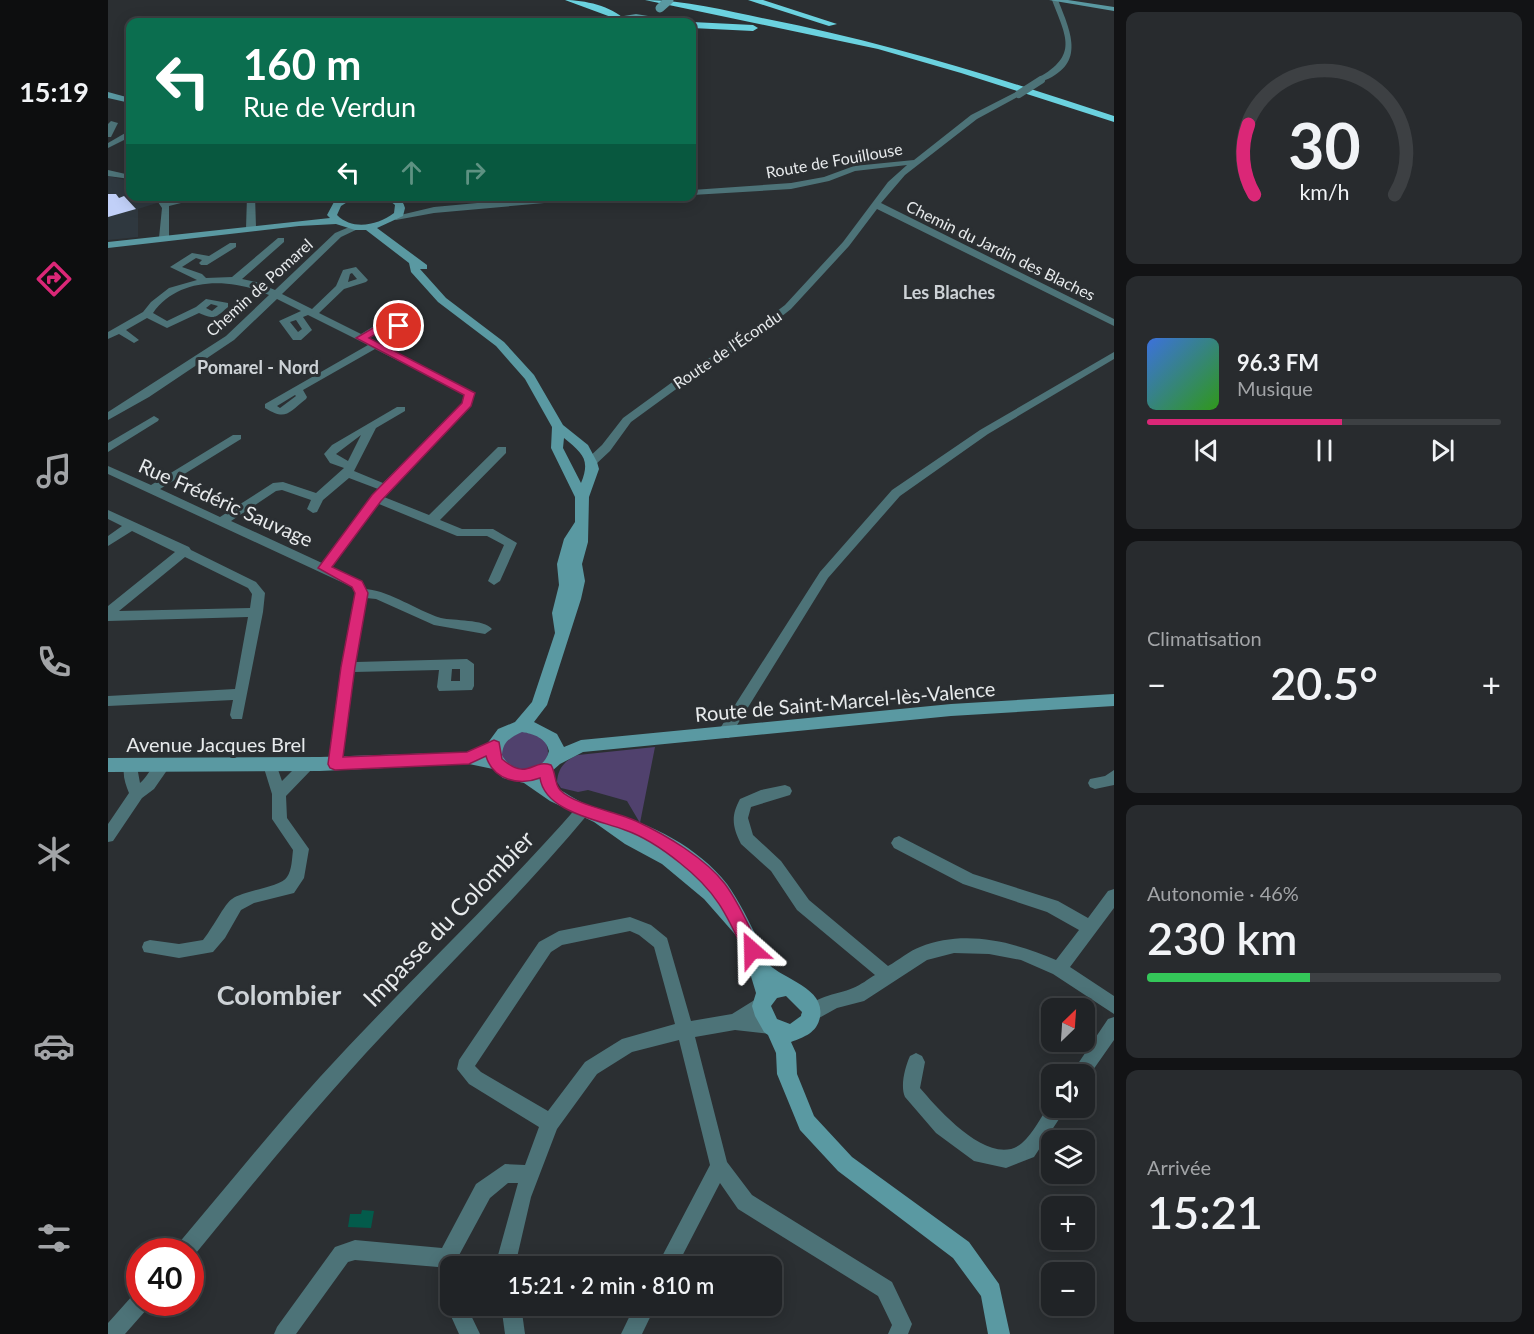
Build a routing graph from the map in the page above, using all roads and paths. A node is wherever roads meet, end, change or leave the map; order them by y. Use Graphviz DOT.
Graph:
graph roads {
  1 [pos="570,0"];
  2 [pos="650,0"];
  3 [pos="670,0"];
  4 [pos="753,0"];
  5 [pos="1054,0"];
  6 [pos="659,9"];
  7 [pos="1114,9"];
  8 [pos="641,17"];
  9 [pos="616,18"];
  10 [pos="636,18"];
  11 [pos="655,18"];
  12 [pos="696,25"];
  13 [pos="868,44"];
  14 [pos="913,51"];
  15 [pos="108,97"];
  16 [pos="126,102"];
  17 [pos="1114,111"];
  18 [pos="1114,119"];
  19 [pos="114,123"];
  20 [pos="126,134"];
  21 [pos="108,135"];
  22 [pos="126,136"];
  23 [pos="108,146"];
  24 [pos="917,161"];
  25 [pos="108,173"];
  26 [pos="126,175"];
  27 [pos="696,192"];
  28 [pos="161,201"];
  29 [pos="182,201"];
  30 [pos="251,201"];
  31 [pos="394,201"];
  32 [pos="534,201"];
  33 [pos="875,204"];
  34 [pos="164,205"];
  35 [pos="401,207"];
  36 [pos="434,210"];
  37 [pos="336,211"];
  38 [pos="392,220"];
  39 [pos="362,227"];
  40 [pos="251,228"];
  41 [pos="338,235"];
  42 [pos="165,238"];
  43 [pos="281,240"];
  44 [pos="233,244"];
  45 [pos="108,245"];
  46 [pos="403,251"];
  47 [pos="209,259"];
  48 [pos="201,278"];
  49 [pos="235,280"];
  50 [pos="341,287"];
  51 [pos="277,295"];
  52 [pos="199,309"];
  53 [pos="310,312"];
  54 [pos="147,315"];
  55 [pos="298,316"];
  56 [pos="1114,322"];
  57 [pos="385,324"];
  58 [pos="119,330"];
  59 [pos="108,336"];
  60 [pos="362,338"];
  61 [pos="134,340"];
  62 [pos="375,345"];
  63 [pos="1114,355"];
  64 [pos="297,389"];
  65 [pos="401,409"];
  66 [pos="108,417"];
  67 [pos="154,419"];
  68 [pos="371,428"];
  69 [pos="561,435"];
  70 [pos="237,437"];
  71 [pos="108,448"];
  72 [pos="584,448"];
  73 [pos="502,450"];
  74 [pos="602,451"];
  75 [pos="591,462"];
  76 [pos="348,469"];
  77 [pos="108,470"];
  78 [pos="590,482"];
  79 [pos="575,483"];
  80 [pos="151,490"];
  81 [pos="381,493"];
  82 [pos="582,497"];
  83 [pos="108,514"];
  84 [pos="432,521"];
  85 [pos="222,522"];
  86 [pos="132,525"];
  87 [pos="108,542"];
  88 [pos="185,550"];
  89 [pos="325,568"];
  90 [pos="494,581"];
  91 [pos="361,593"];
  92 [pos="257,612"];
  93 [pos="108,615"];
  94 [pos="485,629"];
  95 [pos="446,665"];
  96 [pos="348,667"];
  97 [pos="241,694"];
  98 [pos="1114,700"];
  99 [pos="108,702"];
  100 [pos="539,705"];
  101 [pos="237,715"];
  102 [pos="521,726"];
  103 [pos="548,734"];
  104 [pos="724,734"];
  105 [pos="494,746"];
  106 [pos="581,746"];
  107 [pos="469,758"];
  108 [pos="496,763"];
  109 [pos="309,764"];
  110 [pos="335,764"];
  111 [pos="550,764"];
  112 [pos="108,765"];
  113 [pos="131,765"];
  114 [pos="270,765"];
  115 [pos="290,765"];
  116 [pos="163,766"];
  117 [pos="526,777"];
  118 [pos="1114,777"];
  119 [pos="291,782"];
  120 [pos="1095,783"];
  121 [pos="785,791"];
  122 [pos="137,794"];
  123 [pos="279,794"];
  124 [pos="556,796"];
  125 [pos="583,810"];
  126 [pos="108,836"];
  127 [pos="900,843"];
  128 [pos="1114,896"];
  129 [pos="1090,928"];
  130 [pos="150,947"];
  131 [pos="761,969"];
  132 [pos="1059,969"];
  133 [pos="888,976"];
  134 [pos="795,991"];
  135 [pos="764,999"];
  136 [pos="833,1000"];
  137 [pos="1114,1006"];
  138 [pos="810,1015"];
  139 [pos="735,1022"];
  140 [pos="1114,1025"];
  141 [pos="772,1028"];
  142 [pos="686,1030"];
  143 [pos="797,1032"];
  144 [pos="786,1053"];
  145 [pos="916,1062"];
  146 [pos="1087,1064"];
  147 [pos="1050,1118"];
  148 [pos="550,1123"];
  149 [pos="719,1166"];
  150 [pos="529,1175"];
  151 [pos="196,1238"];
  152 [pos="448,1256"];
  153 [pos="508,1256"];
  154 [pos="672,1256"];
  155 [pos="440,1257"];
  156 [pos="127,1316"];
  157 [pos="461,1316"];
  158 [pos="513,1316"];
  159 [pos="640,1316"];
  160 [pos="111,1334"];
  161 [pos="284,1334"];
  162 [pos="470,1334"];
  163 [pos="515,1334"];
  164 [pos="631,1334"];
  165 [pos="898,1334"];
  166 [pos="999,1334"];
  1 -- 9 [label="highway"];
  2 -- 13 [label="highway"];
  3 -- 6 [label="street, bridge"];
  3 -- 14 [label="highway"];
  4 -- 14 [label="highway"];
  5 -- 7 [label="street"];
  5 -- 24 [label="street, Route de Fouillouse, bridge"];
  6 -- 8 [label="street"];
  6 -- 11 [label="street"];
  8 -- 10 [label="street"];
  12 -- 13 [label="highway"];
  13 -- 18 [label="highway"];
  14 -- 17 [label="highway"];
  15 -- 16 [label="street"];
  19 -- 21 [label="street"];
  20 -- 21 [label="street"];
  22 -- 23 [label="street"];
  24 -- 27 [label="street, Route de Fouillouse"];
  24 -- 33 [label="street, Route de l'Écondu"];
  25 -- 26 [label="street"];
  28 -- 34 [label="street"];
  29 -- 34 [label="street"];
  30 -- 40 [label="street"];
  31 -- 35 [label="street"];
  32 -- 36 [label="street"];
  33 -- 56 [label="street, Chemin du Jardin des Blaches"];
  33 -- 74 [label="street, Route de l'Écondu"];
  34 -- 42 [label="street"];
  35 -- 36 [label="street"];
  35 -- 38 [label="street"];
  36 -- 38 [label="street"];
  37 -- 39 [label="street"];
  37 -- 40 [label="street"];
  37 -- 41 [label="street, Chemin de Pomarel"];
  38 -- 39 [label="street"];
  38 -- 46 [label="street"];
  39 -- 41 [label="street, Chemin de Pomarel"];
  39 -- 46 [label="street"];
  40 -- 42 [label="street"];
  41 -- 51 [label="street, Chemin de Pomarel"];
  42 -- 45 [label="street"];
  43 -- 49 [label="street"];
  44 -- 47 [label="street"];
  46 -- 69 [label="street"];
  47 -- 48 [label="street"];
  47 -- 48 [label="street"];
  48 -- 49 [label="street"];
  48 -- 54 [label="street"];
  49 -- 51 [label="street"];
  50 -- 53 [label="street"];
  51 -- 53 [label="street"];
  51 -- 66 [label="street, Chemin de Pomarel"];
  52 -- 54 [label="street"];
  53 -- 55 [label="street"];
  53 -- 60 [label="street"];
  54 -- 58 [label="street"];
  57 -- 60 [label="street"];
  58 -- 59 [label="street"];
  58 -- 61 [label="street"];
  60 -- 62 [label="street"];
  62 -- 64 [label="street"];
  62 -- 81 [label="street"];
  63 -- 104 [label="street"];
  65 -- 68 [label="street"];
  67 -- 71 [label="street"];
  68 -- 76 [label="street"];
  68 -- 76 [label="street"];
  69 -- 72 [label="street"];
  69 -- 79 [label="street"];
  70 -- 80 [label="street"];
  72 -- 74 [label="street"];
  72 -- 75 [label="street"];
  73 -- 84 [label="street"];
  74 -- 75 [label="street, Route de l'Écondu"];
  75 -- 78 [label="street"];
  76 -- 81 [label="street"];
  76 -- 85 [label="street"];
  77 -- 80 [label="street, Rue Frédéric Sauvage"];
  78 -- 79 [label="street"];
  78 -- 82 [label="street"];
  79 -- 82 [label="street"];
  80 -- 85 [label="street, Rue Frédéric Sauvage"];
  81 -- 84 [label="street"];
  81 -- 89 [label="street"];
  82 -- 100 [label="street"];
  83 -- 86 [label="street"];
  84 -- 90 [label="street"];
  85 -- 89 [label="street, Rue Frédéric Sauvage"];
  86 -- 87 [label="street"];
  86 -- 88 [label="street"];
  88 -- 92 [label="street"];
  88 -- 93 [label="street"];
  89 -- 91 [label="street, Rue Frédéric Sauvage"];
  91 -- 94 [label="street"];
  91 -- 96 [label="street"];
  92 -- 93 [label="street"];
  92 -- 97 [label="street"];
  95 -- 95 [label="street"];
  95 -- 96 [label="street"];
  96 -- 110 [label="street"];
  97 -- 99 [label="street"];
  97 -- 101 [label="street"];
  98 -- 104 [label="street, Route de Saint-Marcel-lès-Valence"];
  100 -- 102 [label="street"];
  100 -- 103 [label="street"];
  102 -- 103 [label="street"];
  102 -- 105 [label="street"];
  103 -- 106 [label="street, Route de Saint-Marcel-lès-Valence"];
  103 -- 111 [label="street"];
  104 -- 106 [label="street, Route de Saint-Marcel-lès-Valence"];
  105 -- 107 [label="street, Avenue Jacques Brel"];
  105 -- 108 [label="street"];
  106 -- 111 [label="street, Route de Saint-Marcel-lès-Valence"];
  107 -- 108 [label="street, Avenue Jacques Brel"];
  107 -- 110 [label="street, Avenue Jacques Brel"];
  108 -- 117 [label="street"];
  109 -- 110 [label="street, Avenue Jacques Brel"];
  109 -- 115 [label="street, Avenue Jacques Brel"];
  109 -- 119 [label="street"];
  111 -- 117 [label="street"];
  111 -- 124 [label="street"];
  112 -- 113 [label="street, Avenue Jacques Brel"];
  113 -- 116 [label="street, Avenue Jacques Brel"];
  113 -- 122 [label="street"];
  114 -- 115 [label="street, Avenue Jacques Brel"];
  114 -- 116 [label="street, Avenue Jacques Brel"];
  114 -- 123 [label="street"];
  115 -- 119 [label="street"];
  116 -- 122 [label="street"];
  117 -- 124 [label="street"];
  118 -- 120 [label="street"];
  119 -- 123 [label="street"];
  121 -- 133 [label="street"];
  122 -- 126 [label="street"];
  123 -- 130 [label="street"];
  124 -- 125 [label="street"];
  125 -- 131 [label="street"];
  125 -- 151 [label="street, Impasse du Colombier"];
  127 -- 129 [label="street"];
  128 -- 129 [label="street"];
  129 -- 132 [label="street"];
  131 -- 134 [label="street"];
  131 -- 135 [label="street"];
  132 -- 133 [label="street"];
  132 -- 137 [label="street"];
  133 -- 136 [label="street"];
  134 -- 135 [label="street"];
  134 -- 136 [label="street"];
  134 -- 138 [label="street"];
  135 -- 139 [label="street"];
  135 -- 141 [label="street"];
  136 -- 138 [label="street"];
  138 -- 143 [label="street"];
  139 -- 141 [label="street"];
  139 -- 142 [label="street"];
  140 -- 146 [label="street"];
  141 -- 143 [label="street"];
  141 -- 144 [label="street"];
  142 -- 148 [label="street"];
  142 -- 148 [label="street"];
  142 -- 149 [label="street"];
  143 -- 144 [label="street"];
  144 -- 166 [label="street"];
  145 -- 147 [label="street"];
  148 -- 150 [label="street"];
  149 -- 154 [label="street"];
  149 -- 165 [label="street"];
  150 -- 152 [label="street"];
  150 -- 153 [label="street"];
  155 -- 161 [label="street"];
  156 -- 160 [label="street"];
  157 -- 162 [label="street"];
  158 -- 163 [label="street"];
  159 -- 164 [label="street"];
}
